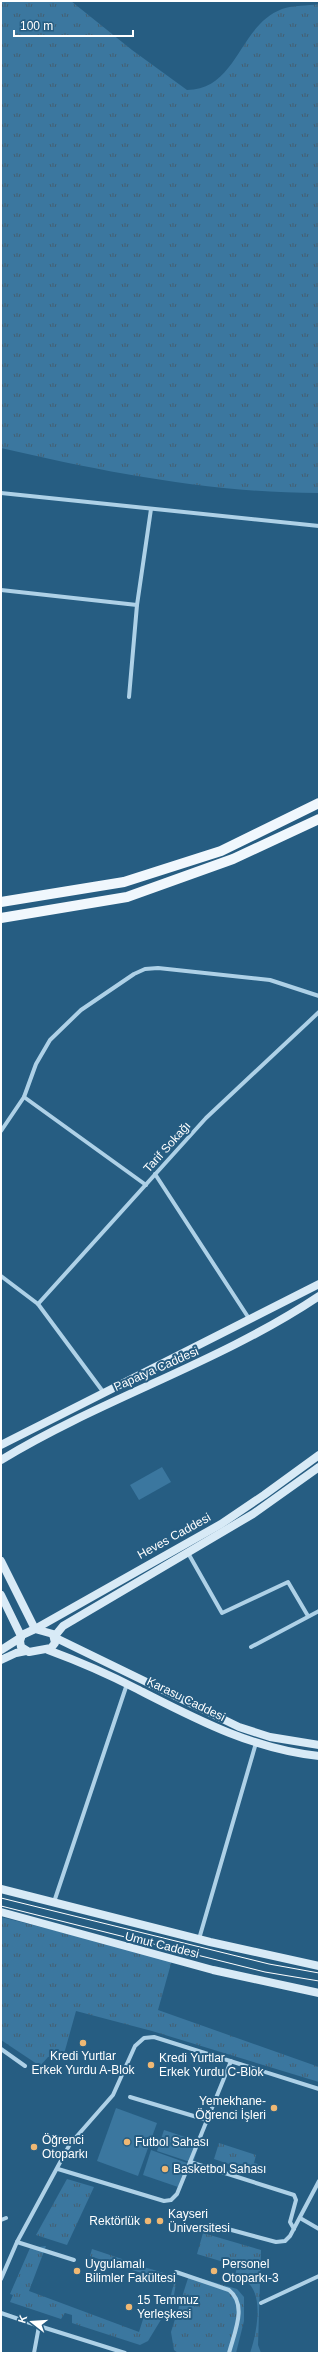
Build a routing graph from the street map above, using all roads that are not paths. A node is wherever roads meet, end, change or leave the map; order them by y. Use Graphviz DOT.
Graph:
graph roads {
  1 [pos="1,493"];
  2 [pos="150,509"];
  3 [pos="319,526"];
  4 [pos="1,590"];
  5 [pos="138,606"];
  6 [pos="129,697"];
  7 [pos="319,803"];
  8 [pos="319,819"];
  9 [pos="1,902"];
  10 [pos="1,918"];
  11 [pos="319,996"];
  12 [pos="319,1012"];
  13 [pos="24,1097"];
  14 [pos="1,1131"];
  15 [pos="155,1174"];
  16 [pos="146,1185"];
  17 [pos="1,1276"];
  18 [pos="319,1284"];
  19 [pos="319,1296"];
  20 [pos="38,1304"];
  21 [pos="250,1320"];
  22 [pos="105,1393"];
  23 [pos="1,1445"];
  24 [pos="319,1455"];
  25 [pos="1,1460"];
  26 [pos="319,1467"];
  27 [pos="188,1553"];
  28 [pos="1,1561"];
  29 [pos="1,1595"];
  30 [pos="319,1611"];
  31 [pos="308,1616"];
  32 [pos="35,1629"];
  33 [pos="21,1637"];
  34 [pos="54,1637"];
  35 [pos="251,1646"];
  36 [pos="1,1650"];
  37 [pos="48,1650"];
  38 [pos="26,1651"];
  39 [pos="1,1660"];
  40 [pos="127,1684"];
  41 [pos="256,1743"];
  42 [pos="319,1745"];
  43 [pos="319,1756"];
  44 [pos="1,1889"];
  45 [pos="54,1902"];
  46 [pos="1,1912"];
  47 [pos="199,1939"];
  48 [pos="319,1966"];
  49 [pos="319,1993"];
  50 [pos="1,2049"];
  51 [pos="231,2061"];
  52 [pos="25,2066"];
  53 [pos="319,2089"];
  54 [pos="130,2097"];
  55 [pos="207,2120"];
  56 [pos="190,2162"];
  57 [pos="58,2169"];
  58 [pos="319,2181"];
  59 [pos="6,2218"];
  60 [pos="300,2218"];
  61 [pos="1,2220"];
  62 [pos="212,2225"];
  63 [pos="294,2229"];
  64 [pos="319,2229"];
  65 [pos="17,2242"];
  66 [pos="74,2260"];
  67 [pos="176,2272"];
  68 [pos="319,2276"];
  69 [pos="1,2279"];
  70 [pos="261,2302"];
  71 [pos="1,2313"];
  72 [pos="39,2326"];
  73 [pos="34,2353"];
  74 [pos="125,2353"];
  75 [pos="230,2353"];
  1 -- 2 [label="street"];
  2 -- 3 [label="street"];
  2 -- 5 [label="street"];
  4 -- 5 [label="street"];
  5 -- 6 [label="street"];
  7 -- 9 [label="main road"];
  8 -- 10 [label="main road"];
  11 -- 13 [label="street"];
  12 -- 15 [label="street, Tarif Sokağı"];
  13 -- 14 [label="street"];
  13 -- 16 [label="street"];
  15 -- 16 [label="street, Tarif Sokağı"];
  15 -- 21 [label="street"];
  16 -- 20 [label="street, Tarif Sokağı"];
  17 -- 20 [label="street"];
  18 -- 21 [label="street, Papatya Caddesi"];
  19 -- 25 [label="street, Papatya Caddesi"];
  20 -- 22 [label="street"];
  21 -- 22 [label="street, Papatya Caddesi"];
  22 -- 23 [label="street, Papatya Caddesi"];
  24 -- 32 [label="street, Heves Caddesi"];
  26 -- 27 [label="street, Heves Caddesi"];
  27 -- 31 [label="street"];
  27 -- 34 [label="street, Heves Caddesi"];
  28 -- 32 [label="street"];
  29 -- 33 [label="street"];
  30 -- 31 [label="street"];
  31 -- 35 [label="street"];
  32 -- 33 [label="street"];
  32 -- 34 [label="street"];
  33 -- 36 [label="street"];
  33 -- 38 [label="street"];
  34 -- 37 [label="street"];
  34 -- 42 [label="street, Karasu Caddesi"];
  37 -- 38 [label="street"];
  37 -- 40 [label="street, Karasu Caddesi"];
  38 -- 39 [label="street"];
  40 -- 41 [label="street, Karasu Caddesi"];
  40 -- 45 [label="street"];
  41 -- 43 [label="street, Karasu Caddesi"];
  41 -- 47 [label="street"];
  44 -- 45 [label="street, Umut Caddesi"];
  45 -- 47 [label="street, Umut Caddesi"];
  46 -- 49 [label="street, Umut Caddesi"];
  47 -- 48 [label="street, Umut Caddesi"];
  50 -- 52 [label="street"];
  51 -- 53 [label="street"];
  51 -- 55 [label="street"];
  51 -- 57 [label="street"];
  54 -- 55 [label="street"];
  55 -- 56 [label="street"];
  56 -- 57 [label="street"];
  56 -- 63 [label="street"];
  57 -- 65 [label="street"];
  58 -- 60 [label="street"];
  59 -- 61 [label="street"];
  60 -- 63 [label="street"];
  60 -- 64 [label="street"];
  62 -- 63 [label="street"];
  65 -- 66 [label="street"];
  65 -- 69 [label="street"];
  67 -- 75 [label="street"];
  68 -- 70 [label="street"];
  71 -- 72 [label="street"];
  72 -- 73 [label="street"];
  72 -- 74 [label="street"];
}
